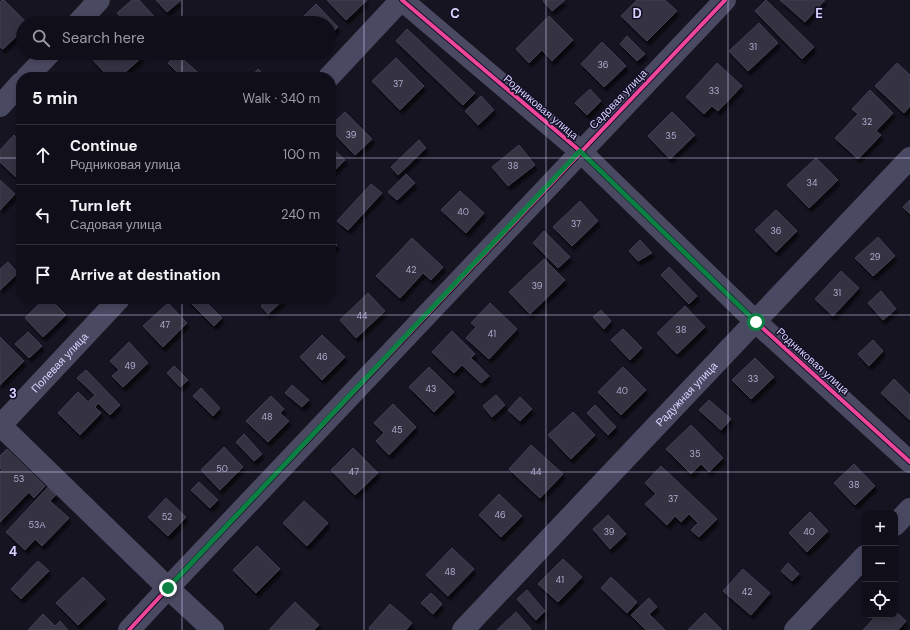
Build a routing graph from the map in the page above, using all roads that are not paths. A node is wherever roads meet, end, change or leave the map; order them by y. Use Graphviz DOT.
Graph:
graph roads {
  1 [pos="99,0"];
  2 [pos="402,0"];
  3 [pos="725,0"];
  4 [pos="84,16"];
  5 [pos="43,60"];
  6 [pos="32,72"];
  7 [pos="334,72"];
  8 [pos="16,89"];
  9 [pos="0,106"];
  10 [pos="580,151"];
  11 [pos="910,158"];
  12 [pos="115,304"];
  13 [pos="756,322"];
  14 [pos="0,425"];
  15 [pos="910,462"];
  16 [pos="910,509"];
  17 [pos="898,522"];
  18 [pos="862,559"];
  19 [pos="168,588"];
  20 [pos="129,630"];
  21 [pos="213,630"];
  22 [pos="463,630"];
  23 [pos="795,630"];
  1 -- 4 [label="street"];
  2 -- 7 [label="street"];
  2 -- 10 [label="street, Родниковая улица"];
  3 -- 10 [label="street, Садовая улица"];
  5 -- 6 [label="street"];
  8 -- 9 [label="street"];
  10 -- 13 [label="street, Родниковая улица"];
  10 -- 19 [label="street, Садовая улица"];
  11 -- 13 [label="street, Радужная улица"];
  12 -- 14 [label="street, Полевая улица"];
  13 -- 15 [label="street, Родниковая улица"];
  13 -- 22 [label="street, Радужная улица"];
  14 -- 19 [label="street"];
  16 -- 17 [label="street"];
  18 -- 23 [label="street"];
  19 -- 20 [label="street, Садовая улица"];
  19 -- 21 [label="street"];
}
